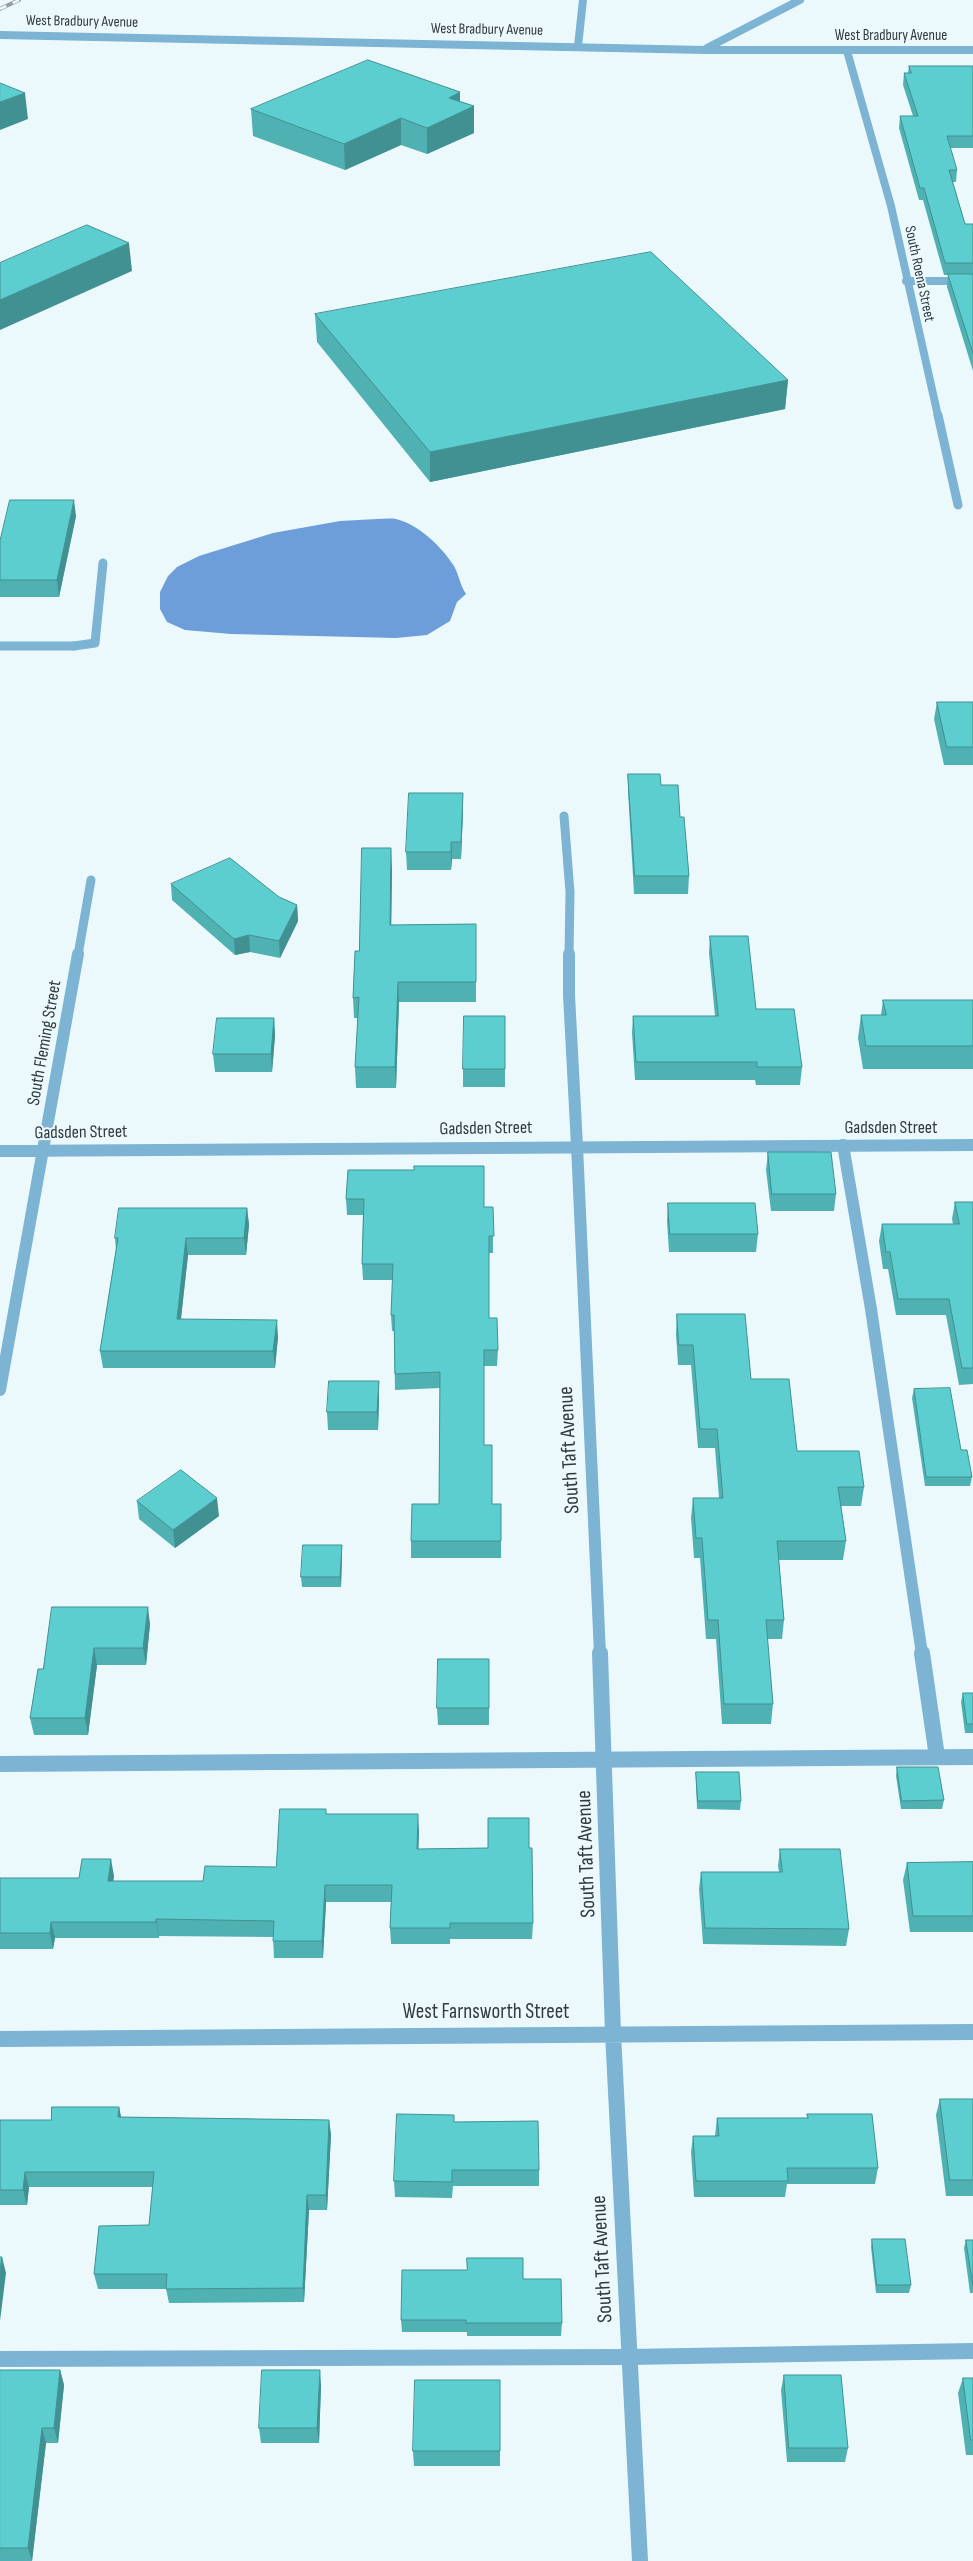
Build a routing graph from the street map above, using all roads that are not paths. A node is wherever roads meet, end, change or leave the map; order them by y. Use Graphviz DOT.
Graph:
graph roads {
  1 [pos="583,0"];
  2 [pos="800,0"];
  3 [pos="0,35"];
  4 [pos="578,46"];
  5 [pos="705,50"];
  6 [pos="973,50"];
  7 [pos="847,51"];
  8 [pos="906,280"];
  9 [pos="973,281"];
  10 [pos="958,505"];
  11 [pos="103,563"];
  12 [pos="0,646"];
  13 [pos="564,816"];
  14 [pos="91,880"];
  15 [pos="843,1145"];
  16 [pos="973,1145"];
  17 [pos="578,1146"];
  18 [pos="0,1151"];
  19 [pos="43,1151"];
  20 [pos="0,1390"];
  21 [pos="937,1757"];
  22 [pos="973,1757"];
  23 [pos="605,1759"];
  24 [pos="0,1764"];
  25 [pos="973,2032"];
  26 [pos="613,2034"];
  27 [pos="0,2039"];
  28 [pos="973,2351"];
  29 [pos="630,2357"];
  30 [pos="0,2359"];
  31 [pos="640,2561"];
  1 -- 4 [label="street"];
  2 -- 5 [label="street"];
  3 -- 4 [label="street, West Bradbury Avenue"];
  4 -- 5 [label="street, West Bradbury Avenue"];
  5 -- 7 [label="street, West Bradbury Avenue"];
  6 -- 7 [label="street, West Bradbury Avenue"];
  7 -- 8 [label="street, South Roena Street"];
  8 -- 9 [label="street"];
  8 -- 10 [label="street, South Roena Street"];
  11 -- 12 [label="street"];
  13 -- 17 [label="street, South Taft Avenue"];
  14 -- 19 [label="street, South Fleming Street"];
  15 -- 16 [label="street, Gadsden Street"];
  15 -- 17 [label="street, Gadsden Street"];
  15 -- 21 [label="street"];
  17 -- 19 [label="street, Gadsden Street"];
  17 -- 23 [label="street, South Taft Avenue"];
  18 -- 19 [label="street, Gadsden Street"];
  19 -- 20 [label="street, South Fleming Street"];
  21 -- 22 [label="street"];
  21 -- 23 [label="street"];
  23 -- 24 [label="street"];
  23 -- 26 [label="street, South Taft Avenue"];
  25 -- 26 [label="street, West Farnsworth Street"];
  26 -- 27 [label="street, West Farnsworth Street"];
  26 -- 29 [label="street, South Taft Avenue"];
  28 -- 29 [label="street"];
  29 -- 30 [label="street"];
  29 -- 31 [label="street, South Taft Avenue"];
}
